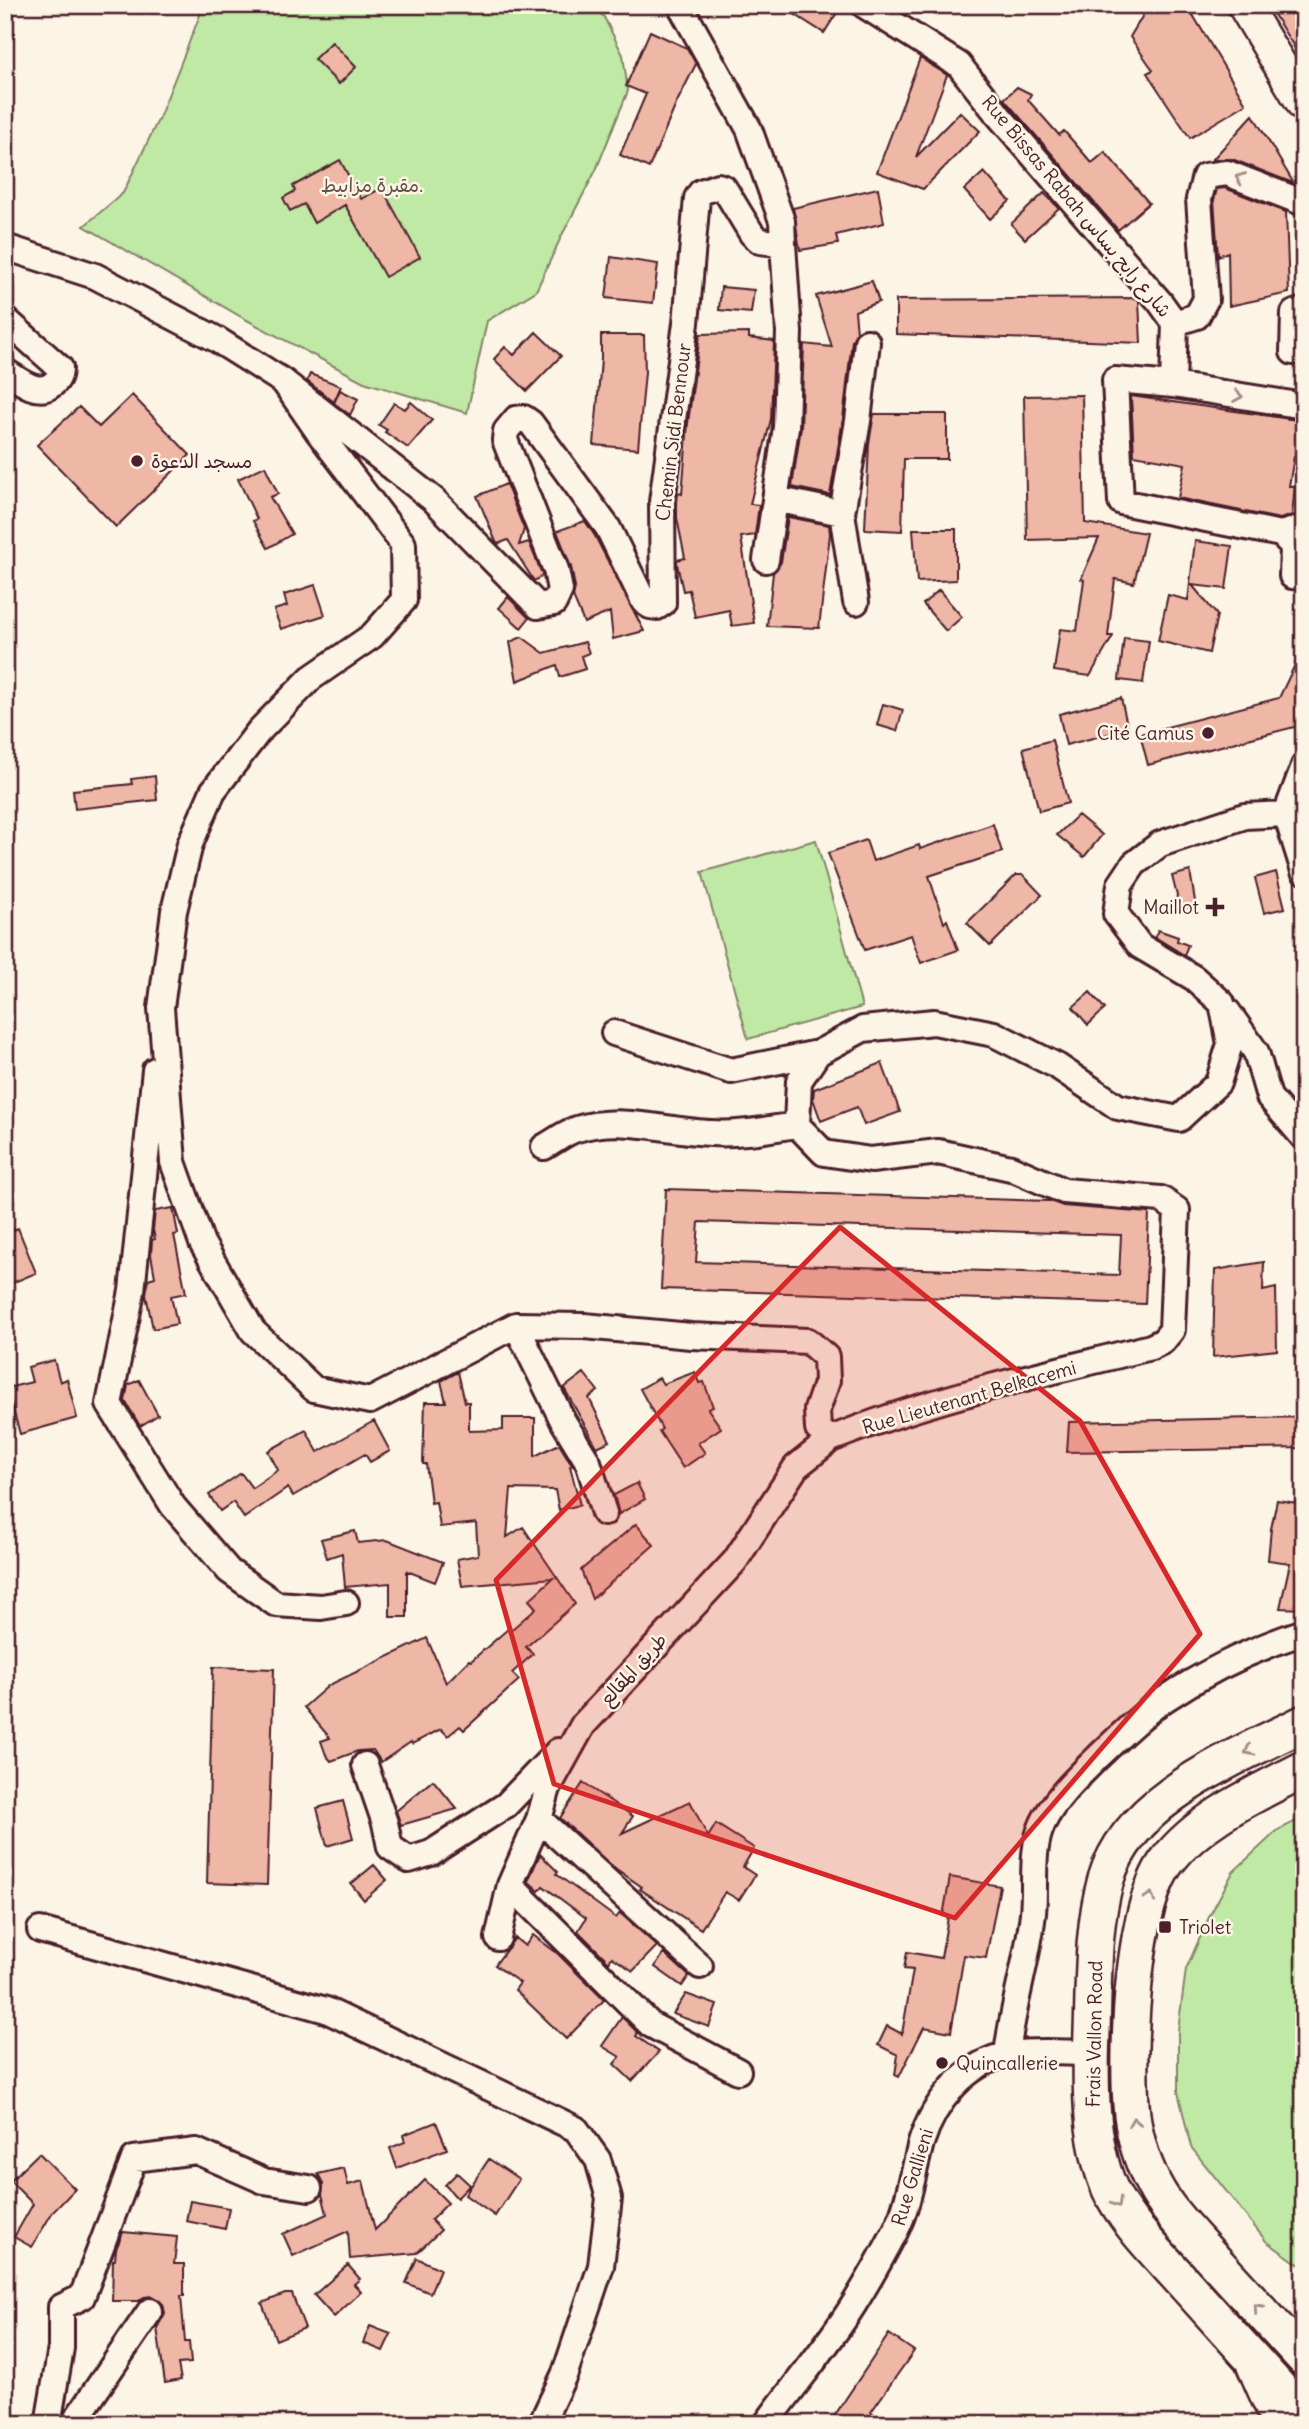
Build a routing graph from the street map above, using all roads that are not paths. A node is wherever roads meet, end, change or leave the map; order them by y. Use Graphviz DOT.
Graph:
graph roads {
  1 [pos="680,5"];
  2 [pos="864,5"];
  3 [pos="1244,5"];
  4 [pos="1304,105"];
  5 [pos="1304,203"];
  6 [pos="783,244"];
  7 [pos="5,247"];
  8 [pos="1304,310"];
  9 [pos="5,319"];
  10 [pos="1175,323"];
  11 [pos="867,342"];
  12 [pos="1293,352"];
  13 [pos="5,371"];
  14 [pos="284,382"];
  15 [pos="1173,385"];
  16 [pos="1304,406"];
  17 [pos="775,499"];
  18 [pos="842,513"];
  19 [pos="1293,531"];
  20 [pos="766,560"];
  21 [pos="1304,577"];
  22 [pos="856,602"];
  23 [pos="1304,766"];
  24 [pos="1286,814"];
  25 [pos="1304,871"];
  26 [pos="1222,1003"];
  27 [pos="162,1008"];
  28 [pos="614,1033"];
  29 [pos="818,1053"];
  30 [pos="797,1125"];
  31 [pos="1304,1138"];
  32 [pos="544,1147"];
  33 [pos="516,1325"];
  34 [pos="831,1439"];
  35 [pos="604,1513"];
  36 [pos="346,1603"];
  37 [pos="1304,1632"];
  38 [pos="1304,1723"];
  39 [pos="583,1725"];
  40 [pos="365,1765"];
  41 [pos="1304,1769"];
  42 [pos="539,1819"];
  43 [pos="510,1885"];
  44 [pos="40,1930"];
  45 [pos="498,1938"];
  46 [pos="700,1965"];
  47 [pos="1091,2053"];
  48 [pos="1007,2054"];
  49 [pos="738,2071"];
  50 [pos="309,2188"];
  51 [pos="150,2311"];
  52 [pos="1248,2354"];
  53 [pos="1304,2358"];
  54 [pos="1304,2416"];
  55 [pos="48,2424"];
  56 [pos="73,2424"];
  57 [pos="541,2424"];
  58 [pos="766,2424"];
  59 [pos="1279,2424"];
  1 -- 6 [label="street"];
  2 -- 10 [label="street, Rue Bissas Rabah شارع رابح بساس"];
  3 -- 4 [label="main road"];
  5 -- 10 [label="street, Rue Bissas Rabah شارع رابح بساس, one-way"];
  6 -- 14 [label="street, Chemin Sidi Bennour"];
  6 -- 17 [label="street"];
  7 -- 14 [label="street, Chemin Sidi Bennour"];
  8 -- 12 [label="street"];
  9 -- 13 [label="street"];
  10 -- 15 [label="street"];
  11 -- 18 [label="street"];
  14 -- 27 [label="street"];
  15 -- 16 [label="street, one-way"];
  15 -- 19 [label="street"];
  17 -- 18 [label="street"];
  17 -- 20 [label="street"];
  18 -- 22 [label="street"];
  19 -- 21 [label="street"];
  23 -- 24 [label="street"];
  24 -- 25 [label="street"];
  24 -- 26 [label="street"];
  26 -- 29 [label="street"];
  26 -- 31 [label="street"];
  27 -- 33 [label="street"];
  27 -- 36 [label="street"];
  28 -- 29 [label="street"];
  29 -- 30 [label="street"];
  30 -- 32 [label="street"];
  30 -- 34 [label="street, Rue Lieutenant Belkacemi"];
  33 -- 34 [label="street"];
  33 -- 35 [label="street"];
  34 -- 39 [label="street, طريق المقالع"];
  37 -- 48 [label="street"];
  38 -- 47 [label="highway, Frais Vallon Road, one-way"];
  39 -- 40 [label="street"];
  39 -- 42 [label="street, طريق المقالع"];
  53 -- 41 [label="highway, Frais Vallon Road, one-way"];
  42 -- 43 [label="street, طريق المقالع"];
  42 -- 46 [label="street"];
  43 -- 45 [label="street, طريق المقالع"];
  43 -- 49 [label="street"];
  44 -- 57 [label="street"];
  47 -- 48 [label="street, Rue Gallieni"];
  47 -- 52 [label="highway, Frais Vallon Road, one-way"];
  48 -- 58 [label="street, Rue Gallieni"];
  50 -- 55 [label="street"];
  51 -- 56 [label="street"];
  52 -- 54 [label="highway, Frais Vallon Road"];
  52 -- 59 [label="main road"];
}
